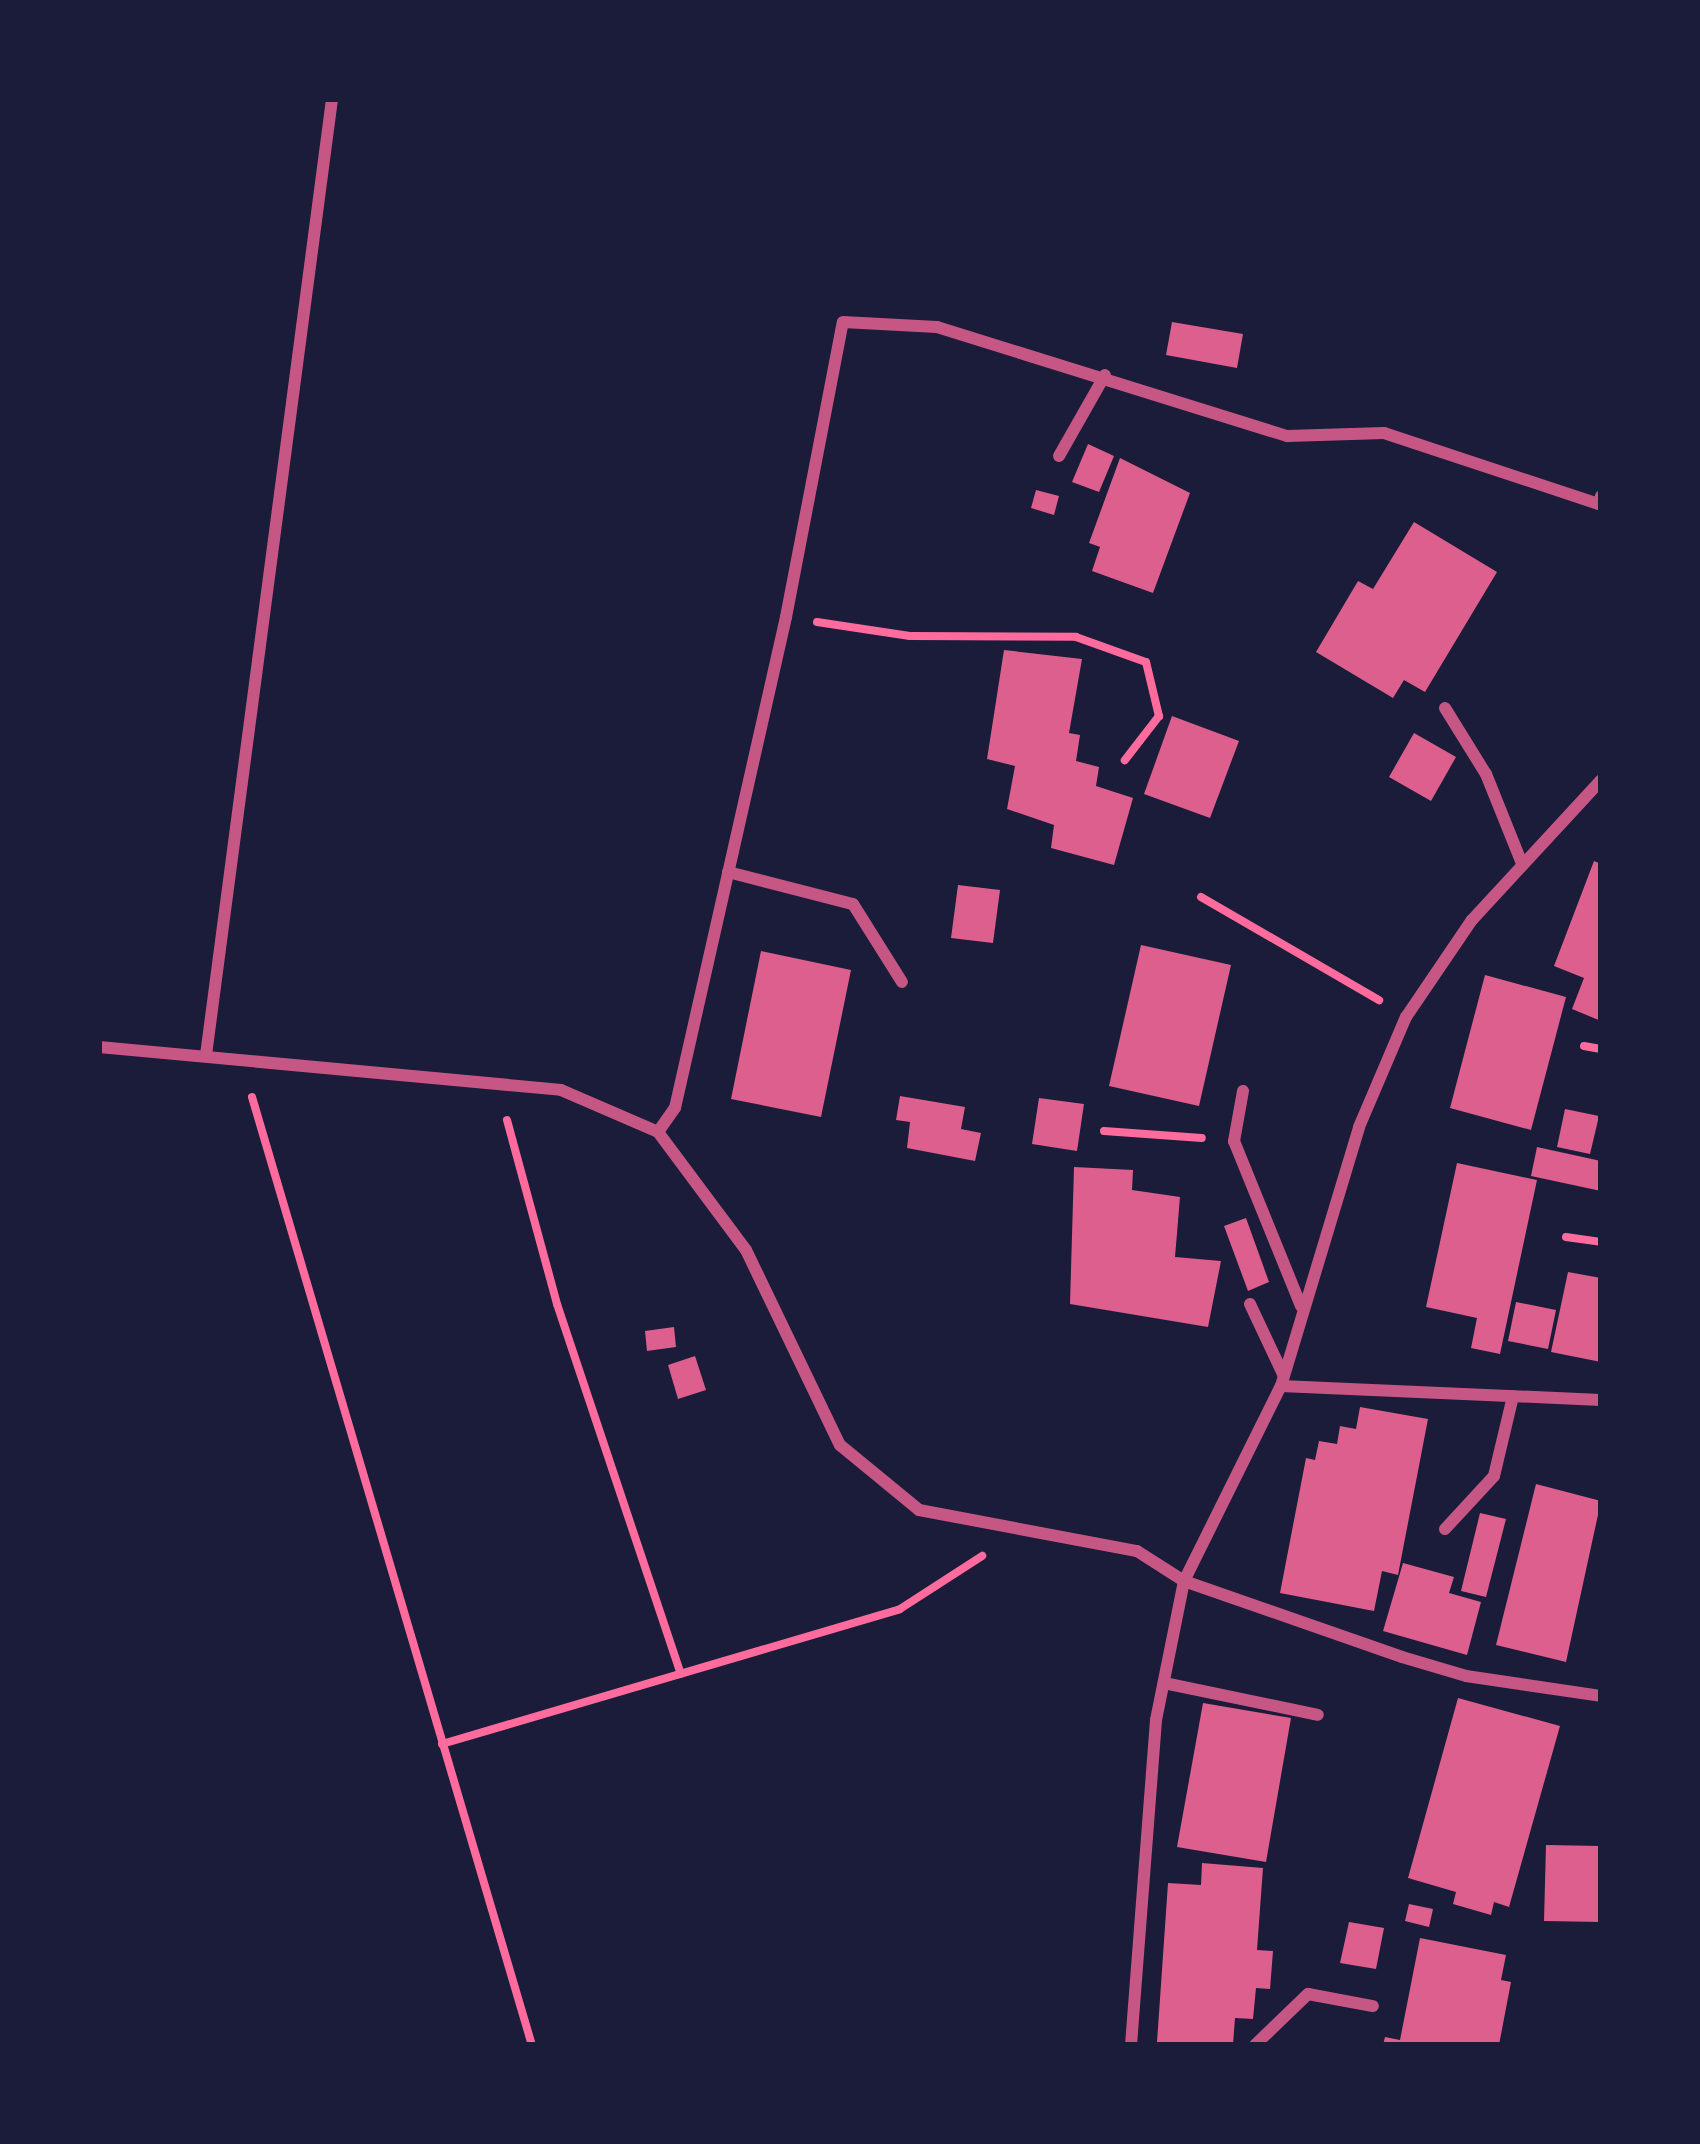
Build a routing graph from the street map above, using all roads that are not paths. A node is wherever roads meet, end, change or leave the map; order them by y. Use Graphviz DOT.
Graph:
graph roads {
  1 [pos="332,99"];
  2 [pos="1105,375"];
  3 [pos="1059,456"];
  4 [pos="1601,496"];
  5 [pos="1445,708"];
  6 [pos="1601,780"];
  7 [pos="1521,861"];
  8 [pos="728,872"];
  9 [pos="902,982"];
  10 [pos="99,1047"];
  11 [pos="206,1055"];
  12 [pos="1243,1091"];
  13 [pos="658,1132"];
  14 [pos="1250,1304"];
  15 [pos="1301,1307"];
  16 [pos="1282,1380"];
  17 [pos="1513,1396"];
  18 [pos="1601,1400"];
  19 [pos="1445,1529"];
  20 [pos="1184,1581"];
  21 [pos="1164,1683"];
  22 [pos="1601,1696"];
  23 [pos="1318,1715"];
  24 [pos="1372,2006"];
  25 [pos="1131,2045"];
  26 [pos="1255,2045"];
  1 -- 11 [label="street"];
  2 -- 3 [label="street"];
  2 -- 4 [label="street"];
  2 -- 8 [label="street"];
  5 -- 7 [label="street"];
  6 -- 7 [label="street"];
  7 -- 15 [label="street"];
  8 -- 9 [label="street"];
  8 -- 13 [label="street"];
  10 -- 11 [label="street"];
  11 -- 13 [label="street"];
  12 -- 15 [label="street"];
  13 -- 20 [label="street"];
  14 -- 16 [label="street"];
  15 -- 16 [label="street"];
  16 -- 17 [label="street"];
  16 -- 20 [label="street"];
  17 -- 18 [label="street"];
  17 -- 19 [label="street"];
  20 -- 21 [label="street"];
  20 -- 22 [label="street"];
  21 -- 23 [label="street"];
  21 -- 25 [label="street"];
  24 -- 26 [label="street"];
}
